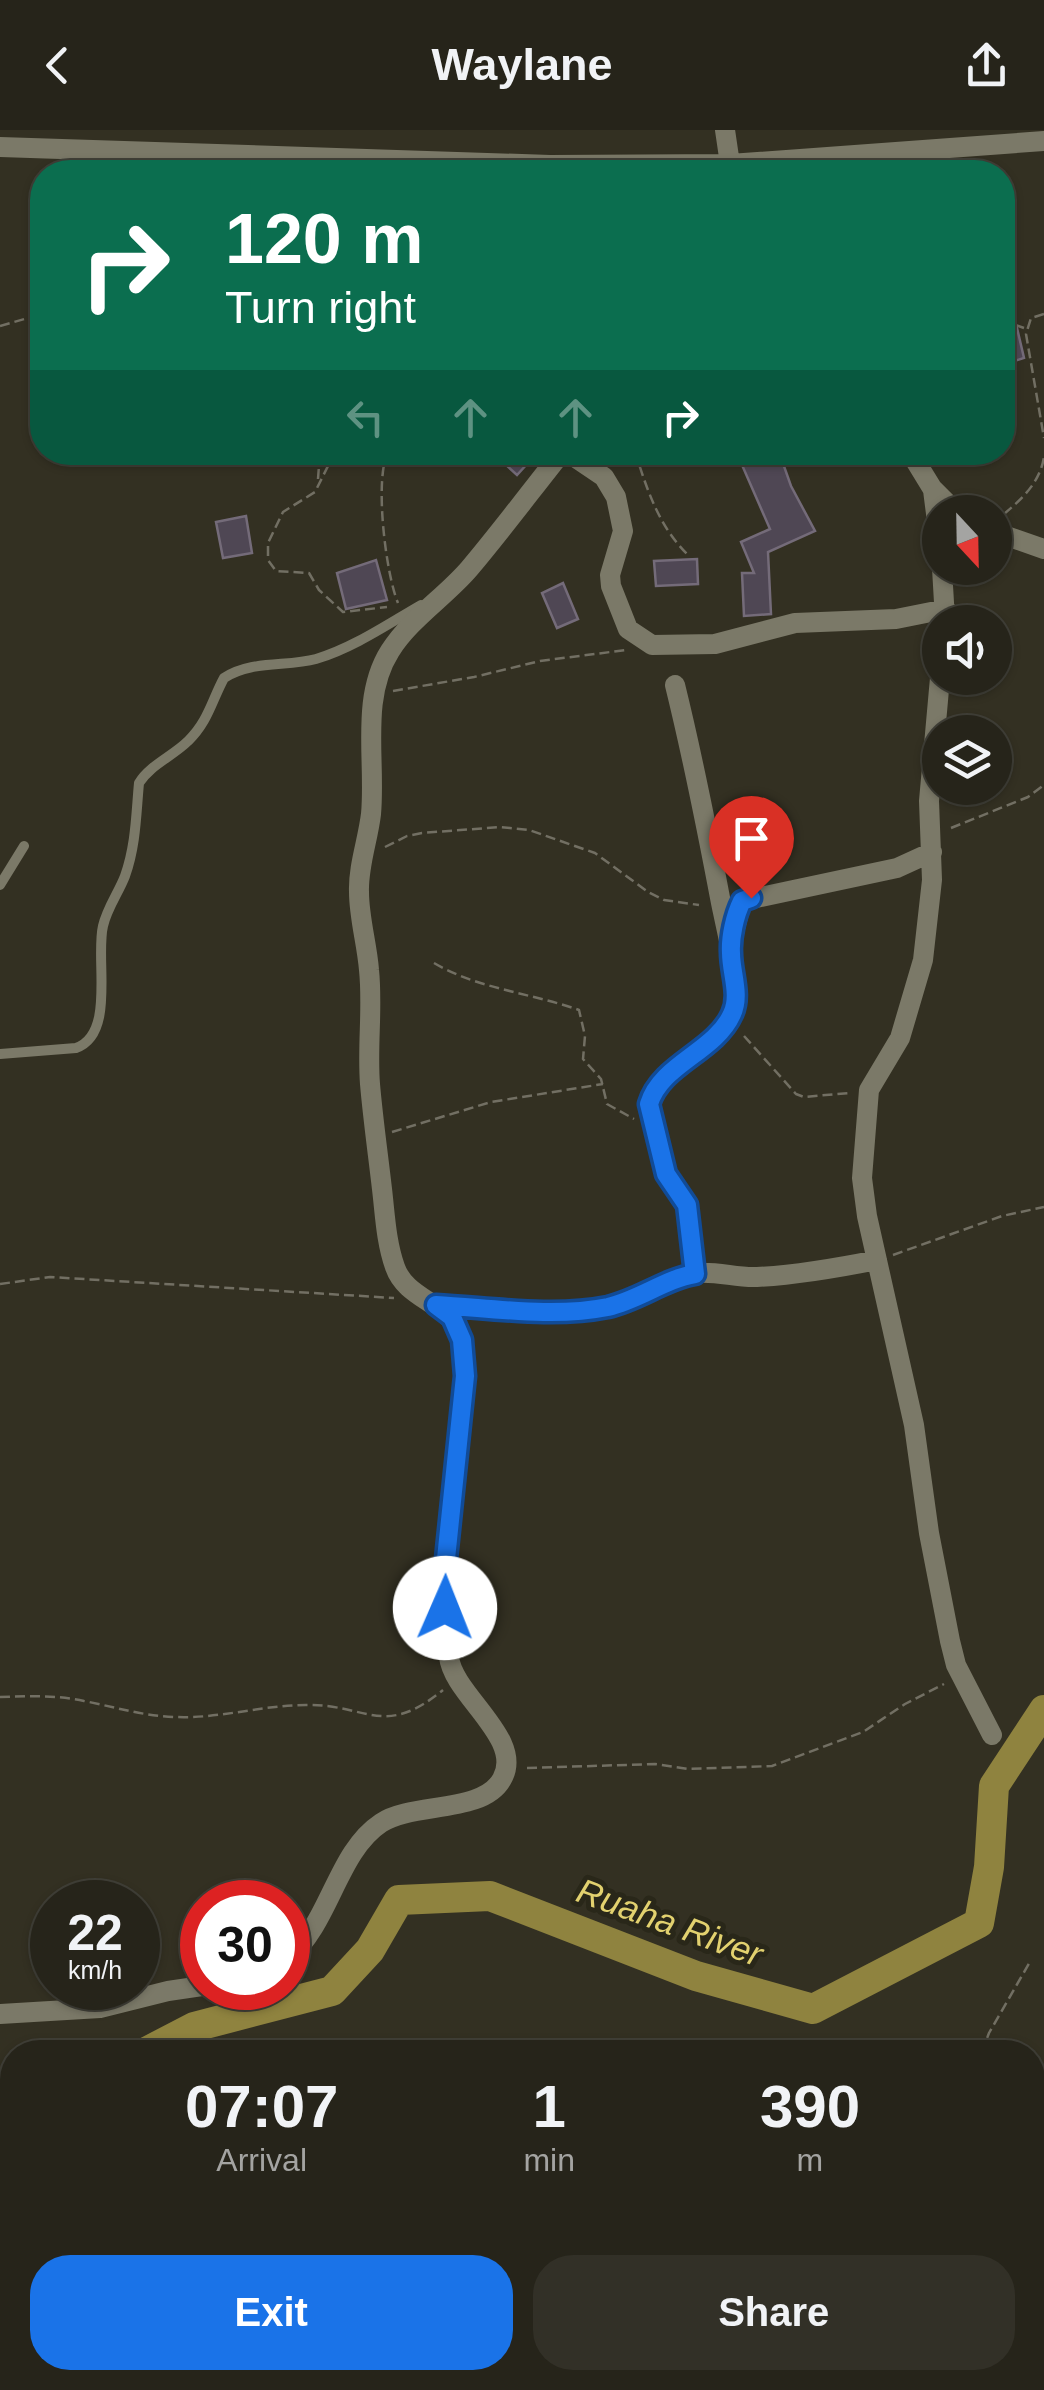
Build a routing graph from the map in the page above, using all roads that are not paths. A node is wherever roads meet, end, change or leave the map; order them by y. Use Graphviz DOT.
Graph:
graph roads {
  1 [pos="725,130"];
  2 [pos="1044,142"];
  3 [pos="0,148"];
  4 [pos="412,160"];
  5 [pos="729,160"];
  6 [pos="836,160"];
  7 [pos="554,465"];
  8 [pos="585,465"];
  9 [pos="918,465"];
  10 [pos="932,488"];
  11 [pos="933,495"];
  12 [pos="939,495"];
  13 [pos="1012,538"];
  14 [pos="1044,550"];
  15 [pos="444,592"];
  16 [pos="922,617"];
  17 [pos="675,685"];
  18 [pos="938,695"];
  19 [pos="932,844"];
  20 [pos="24,846"];
  21 [pos="0,885"];
  22 [pos="730,950"];
  23 [pos="0,1054"];
  24 [pos="878,1260"];
  25 [pos="695,1274"];
  26 [pos="433,1302"];
  27 [pos="992,1735"];
  28 [pos="310,1936"];
  29 [pos="180,1989"];
  30 [pos="0,2014"];
  1 -- 5 [label="street"];
  2 -- 6 [label="street"];
  3 -- 4 [label="street"];
  7 -- 15 [label="street"];
  8 -- 16 [label="street"];
  9 -- 10 [label="street"];
  10 -- 11 [label="street"];
  10 -- 12 [label="street"];
  13 -- 14 [label="street"];
  15 -- 23 [label="lane"];
  15 -- 26 [label="street"];
  17 -- 22 [label="street"];
  18 -- 19 [label="street"];
  19 -- 22 [label="street"];
  19 -- 24 [label="street"];
  20 -- 21 [label="lane"];
  22 -- 25 [label="street"];
  24 -- 25 [label="street"];
  24 -- 27 [label="street"];
  25 -- 26 [label="street"];
  26 -- 28 [label="street"];
  29 -- 30 [label="street"];
}
